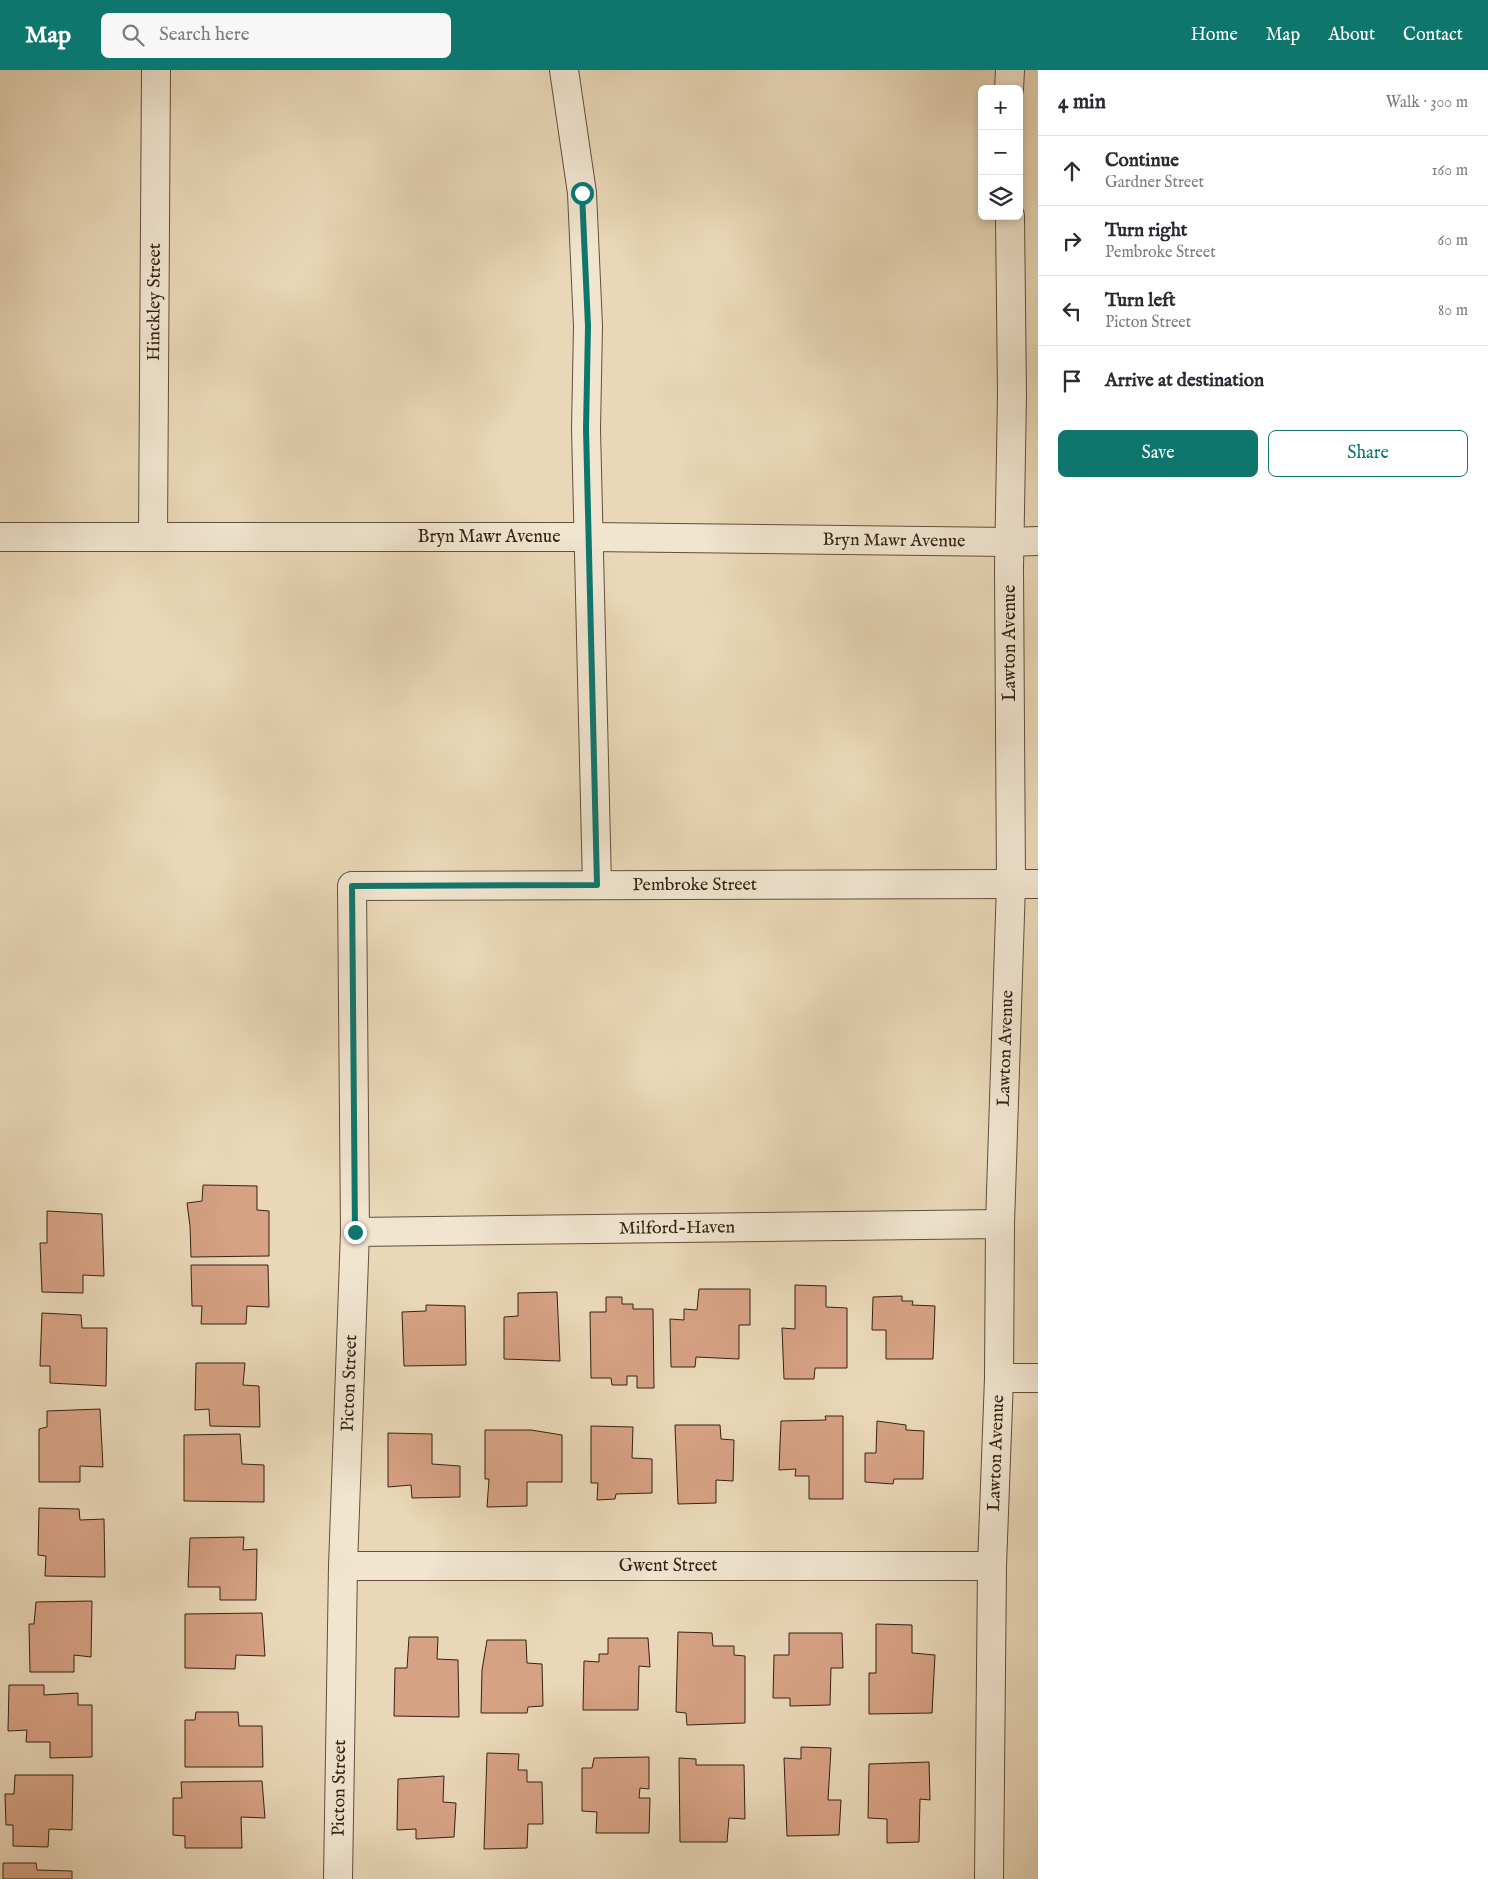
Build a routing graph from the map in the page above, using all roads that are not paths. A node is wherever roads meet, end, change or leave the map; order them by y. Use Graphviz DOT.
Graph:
graph roads {
  1 [pos="156,70"];
  2 [pos="564,70"];
  3 [pos="1010,70"];
  4 [pos="1009,85"];
  5 [pos="1010,220"];
  6 [pos="153,536"];
  7 [pos="0,537"];
  8 [pos="588,537"];
  9 [pos="1038,541"];
  10 [pos="1009,542"];
  11 [pos="1011,884"];
  12 [pos="1038,884"];
  13 [pos="597,885"];
  14 [pos="352,886"];
  15 [pos="1000,1224"];
  16 [pos="355,1232"];
  17 [pos="999,1378"];
  18 [pos="1038,1378"];
  19 [pos="344,1566"];
  20 [pos="992,1566"];
  21 [pos="338,1879"];
  22 [pos="989,1879"];
  1 -- 6 [label="street, Hinckley Street"];
  2 -- 8 [label="street"];
  3 -- 4 [label="street"];
  5 -- 10 [label="street, Lawton Avenue"];
  6 -- 7 [label="street, Bryn Mawr Avenue"];
  6 -- 8 [label="street, Bryn Mawr Avenue"];
  8 -- 10 [label="street, Bryn Mawr Avenue"];
  8 -- 13 [label="street"];
  9 -- 10 [label="street, Bryn Mawr Avenue"];
  10 -- 11 [label="street, Lawton Avenue"];
  11 -- 12 [label="street, Pembroke Street"];
  11 -- 13 [label="street, Pembroke Street"];
  11 -- 15 [label="street, Lawton Avenue"];
  13 -- 14 [label="street, Pembroke Street"];
  14 -- 16 [label="street, Picton Street"];
  15 -- 16 [label="street, Milford-Haven"];
  15 -- 17 [label="street, Lawton Avenue"];
  16 -- 19 [label="street, Picton Street"];
  17 -- 18 [label="street"];
  17 -- 20 [label="street, Lawton Avenue"];
  19 -- 20 [label="street, Gwent Street"];
  19 -- 21 [label="street, Picton Street"];
  20 -- 22 [label="street, Lawton Avenue"];
}
